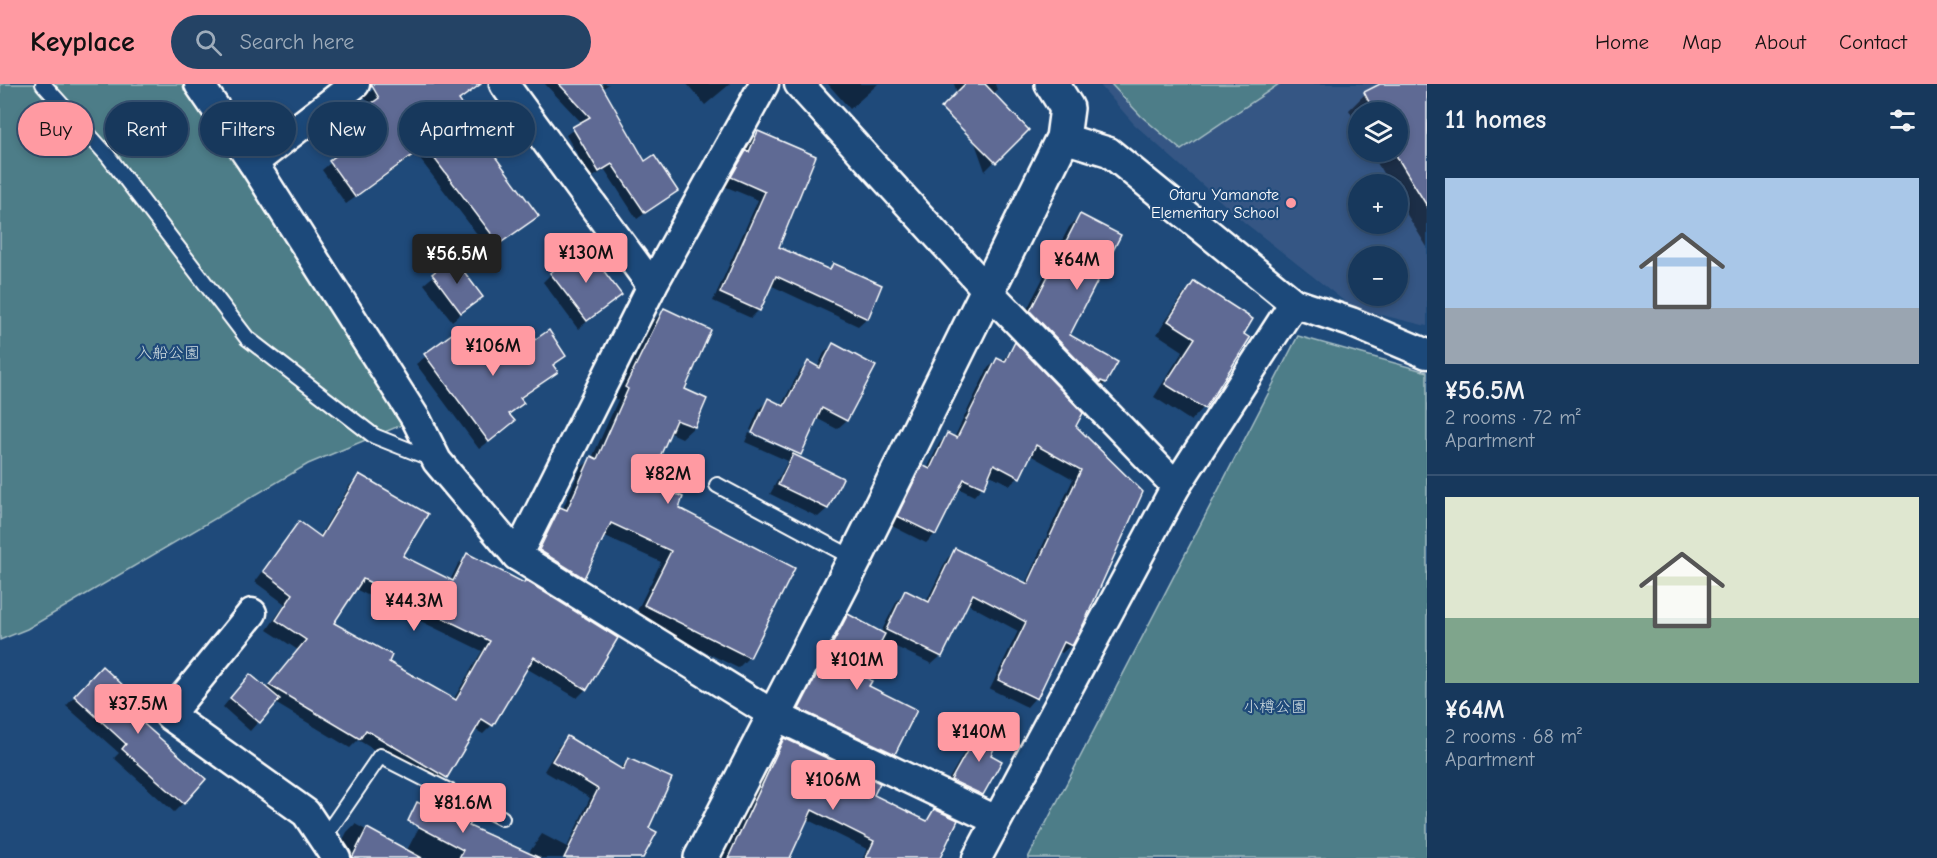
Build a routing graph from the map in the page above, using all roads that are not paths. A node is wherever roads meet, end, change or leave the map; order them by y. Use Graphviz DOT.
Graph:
graph roads {
  1 [pos="43,84"];
  2 [pos="199,84"];
  3 [pos="355,84"];
  4 [pos="504,84"];
  5 [pos="764,84"];
  6 [pos="798,84"];
  7 [pos="1052,84"];
  8 [pos="1063,138"];
  9 [pos="253,163"];
  10 [pos="652,286"];
  11 [pos="987,290"];
  12 [pos="1294,303"];
  13 [pos="1427,354"];
  14 [pos="437,461"];
  15 [pos="717,485"];
  16 [pos="1176,486"];
  17 [pos="517,556"];
  18 [pos="855,560"];
  19 [pos="252,614"];
  20 [pos="774,715"];
  21 [pos="502,818"];
  22 [pos="996,820"];
  23 [pos="330,849"];
  24 [pos="701,858"];
  25 [pos="977,858"];
  1 -- 14 [label="lane"];
  2 -- 9 [label="street"];
  3 -- 9 [label="street"];
  4 -- 10 [label="street"];
  5 -- 10 [label="street"];
  6 -- 11 [label="street"];
  7 -- 8 [label="street"];
  8 -- 11 [label="street"];
  8 -- 12 [label="street"];
  9 -- 14 [label="street"];
  10 -- 17 [label="street"];
  11 -- 16 [label="street"];
  11 -- 18 [label="street"];
  12 -- 13 [label="street"];
  12 -- 16 [label="street"];
  14 -- 17 [label="street"];
  15 -- 18 [label="lane"];
  16 -- 22 [label="street"];
  17 -- 20 [label="street"];
  18 -- 20 [label="street"];
  19 -- 23 [label="street"];
  20 -- 22 [label="street"];
  20 -- 24 [label="street"];
  21 -- 23 [label="lane"];
  22 -- 25 [label="street"];
}
